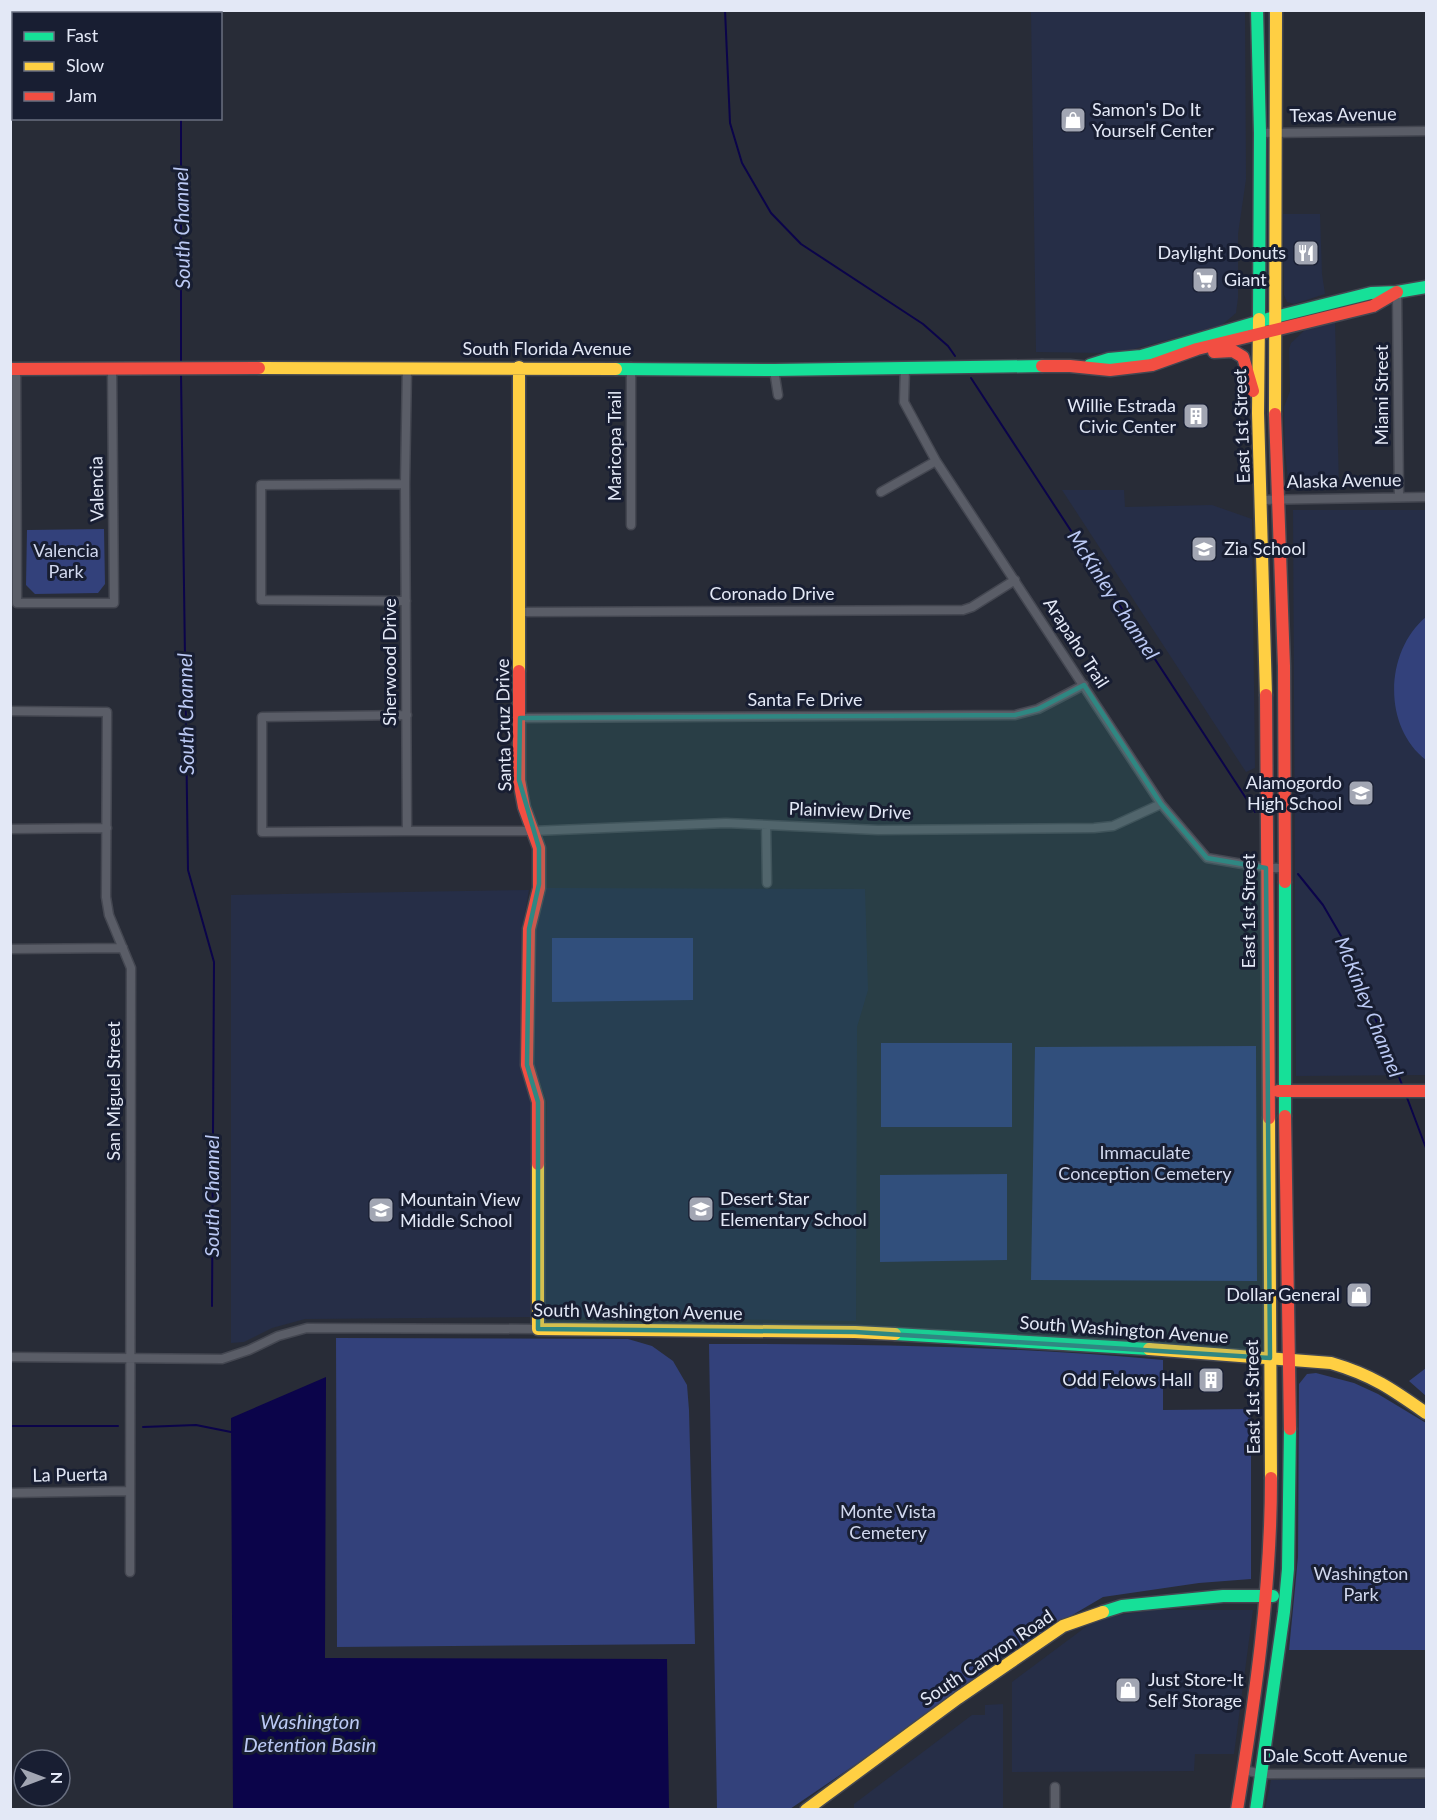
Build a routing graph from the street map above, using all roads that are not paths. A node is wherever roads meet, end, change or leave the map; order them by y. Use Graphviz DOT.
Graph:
graph roads {
  1 [pos="1257,10"];
  2 [pos="1276,10"];
  3 [pos="1426,131"];
  4 [pos="1260,133"];
  5 [pos="1276,133"];
  6 [pos="1426,287"];
  7 [pos="1398,292"];
  8 [pos="1275,317"];
  9 [pos="1257,322"];
  10 [pos="1275,332"];
  11 [pos="1257,336"];
  12 [pos="1152,365"];
  13 [pos="407,367"];
  14 [pos="519,367"];
  15 [pos="631,367"];
  16 [pos="905,367"];
  17 [pos="1083,367"];
  18 [pos="112,368"];
  19 [pos="14,369"];
  20 [pos="774,369"];
  21 [pos="778,395"];
  22 [pos="1258,413"];
  23 [pos="936,461"];
  24 [pos="405,484"];
  25 [pos="881,492"];
  26 [pos="1399,497"];
  27 [pos="1426,497"];
  28 [pos="1279,499"];
  29 [pos="1262,500"];
  30 [pos="631,525"];
  31 [pos="1015,580"];
  32 [pos="406,601"];
  33 [pos="520,612"];
  34 [pos="1084,685"];
  35 [pos="10,711"];
  36 [pos="407,716"];
  37 [pos="520,718"];
  38 [pos="1161,804"];
  39 [pos="766,825"];
  40 [pos="106,828"];
  41 [pos="10,830"];
  42 [pos="407,831"];
  43 [pos="533,831"];
  44 [pos="1266,868"];
  45 [pos="1285,868"];
  46 [pos="767,883"];
  47 [pos="123,948"];
  48 [pos="10,949"];
  49 [pos="1267,976"];
  50 [pos="1285,977"];
  51 [pos="1424,1090"];
  52 [pos="1269,1091"];
  53 [pos="1285,1091"];
  54 [pos="538,1329"];
  55 [pos="10,1357"];
  56 [pos="1269,1358"];
  57 [pos="130,1359"];
  58 [pos="1288,1359"];
  59 [pos="1426,1413"];
  60 [pos="129,1491"];
  61 [pos="10,1493"];
  62 [pos="130,1572"];
  63 [pos="1267,1596"];
  64 [pos="1285,1598"];
  65 [pos="1244,1770"];
  66 [pos="1426,1773"];
  67 [pos="1262,1774"];
  68 [pos="1055,1787"];
  69 [pos="810,1808"];
  70 [pos="1054,1809"];
  71 [pos="1237,1809"];
  72 [pos="1256,1809"];
  1 -- 4 [label="main road, East 1st Street"];
  2 -- 5 [label="main road, East 1st Street"];
  3 -- 5 [label="street, Texas Avenue"];
  4 -- 5 [label="street, Texas Avenue"];
  4 -- 9 [label="main road, East 1st Street"];
  5 -- 8 [label="main road, East 1st Street"];
  6 -- 7 [label="main road"];
  7 -- 8 [label="main road, South Florida Avenue"];
  7 -- 10 [label="main road, South Florida Avenue"];
  7 -- 26 [label="street, Miami Street"];
  8 -- 9 [label="main road, South Florida Avenue"];
  8 -- 10 [label="main road, East 1st Street"];
  9 -- 11 [label="main road, East 1st Street"];
  9 -- 17 [label="main road, South Florida Avenue"];
  10 -- 11 [label="main road, South Florida Avenue"];
  10 -- 28 [label="main road, East 1st Street"];
  11 -- 12 [label="main road, South Florida Avenue"];
  11 -- 22 [label="main road, East 1st Street"];
  12 -- 17 [label="main road, South Florida Avenue"];
  12 -- 22 [label="main road"];
  13 -- 14 [label="main road, South Florida Avenue"];
  13 -- 18 [label="main road, South Florida Avenue"];
  13 -- 24 [label="street, Sherwood Drive"];
  14 -- 15 [label="main road, South Florida Avenue"];
  14 -- 33 [label="main road, Santa Cruz Drive"];
  15 -- 20 [label="main road, South Florida Avenue"];
  15 -- 30 [label="street, Maricopa Trail"];
  16 -- 17 [label="main road, South Florida Avenue"];
  16 -- 20 [label="main road, South Florida Avenue"];
  16 -- 23 [label="street, Arapaho Trail"];
  18 -- 19 [label="main road, South Florida Avenue"];
  18 -- 19 [label="street, Valencia"];
  20 -- 21 [label="street"];
  22 -- 29 [label="main road, East 1st Street"];
  23 -- 25 [label="street"];
  23 -- 31 [label="street, Arapaho Trail"];
  24 -- 32 [label="street, Sherwood Drive"];
  24 -- 32 [label="street"];
  26 -- 27 [label="street, Alaska Avenue"];
  26 -- 28 [label="street, Alaska Avenue"];
  28 -- 29 [label="street, Alaska Avenue"];
  28 -- 45 [label="main road, East 1st Street"];
  29 -- 44 [label="main road, East 1st Street"];
  31 -- 33 [label="street, Coronado Drive"];
  31 -- 34 [label="street, Arapaho Trail"];
  32 -- 36 [label="street, Sherwood Drive"];
  33 -- 37 [label="main road, Santa Cruz Drive"];
  34 -- 37 [label="street, Santa Fe Drive"];
  34 -- 38 [label="street, Arapaho Trail"];
  35 -- 40 [label="street, San Miguel Street"];
  36 -- 42 [label="street, Sherwood Drive"];
  36 -- 42 [label="street"];
  37 -- 43 [label="main road, Santa Cruz Drive"];
  38 -- 39 [label="street, Plainview Drive"];
  38 -- 44 [label="street, Arapaho Trail"];
  39 -- 43 [label="street, Plainview Drive"];
  39 -- 46 [label="street"];
  40 -- 41 [label="street"];
  40 -- 47 [label="street, San Miguel Street"];
  42 -- 43 [label="street"];
  43 -- 54 [label="main road, Santa Cruz Drive"];
  44 -- 45 [label="street, Arapaho Trail"];
  44 -- 49 [label="main road, East 1st Street"];
  45 -- 50 [label="main road, East 1st Street"];
  47 -- 48 [label="street"];
  47 -- 57 [label="street, San Miguel Street"];
  49 -- 50 [label="street"];
  49 -- 52 [label="main road, East 1st Street"];
  50 -- 53 [label="main road, East 1st Street"];
  51 -- 53 [label="main road"];
  52 -- 53 [label="main road"];
  52 -- 56 [label="main road, East 1st Street"];
  53 -- 58 [label="main road, East 1st Street"];
  54 -- 56 [label="main road, South Washington Avenue"];
  54 -- 57 [label="street, South Washington Avenue"];
  55 -- 57 [label="street, South Washington Avenue"];
  56 -- 58 [label="main road, South Washington Avenue"];
  56 -- 63 [label="main road, East 1st Street"];
  57 -- 60 [label="street, San Miguel Street"];
  58 -- 59 [label="main road, South Washington Avenue"];
  58 -- 64 [label="main road, East 1st Street"];
  60 -- 61 [label="street, La Puerta"];
  60 -- 62 [label="street, San Miguel Street"];
  63 -- 64 [label="main road, South Canyon Road"];
  63 -- 65 [label="main road, East 1st Street"];
  63 -- 69 [label="main road, South Canyon Road"];
  64 -- 67 [label="main road, East 1st Street"];
  65 -- 67 [label="street, Dale Scott Avenue"];
  65 -- 71 [label="main road, East 1st Street"];
  66 -- 67 [label="street, Dale Scott Avenue"];
  67 -- 72 [label="main road, East 1st Street"];
  68 -- 70 [label="street"];
}
